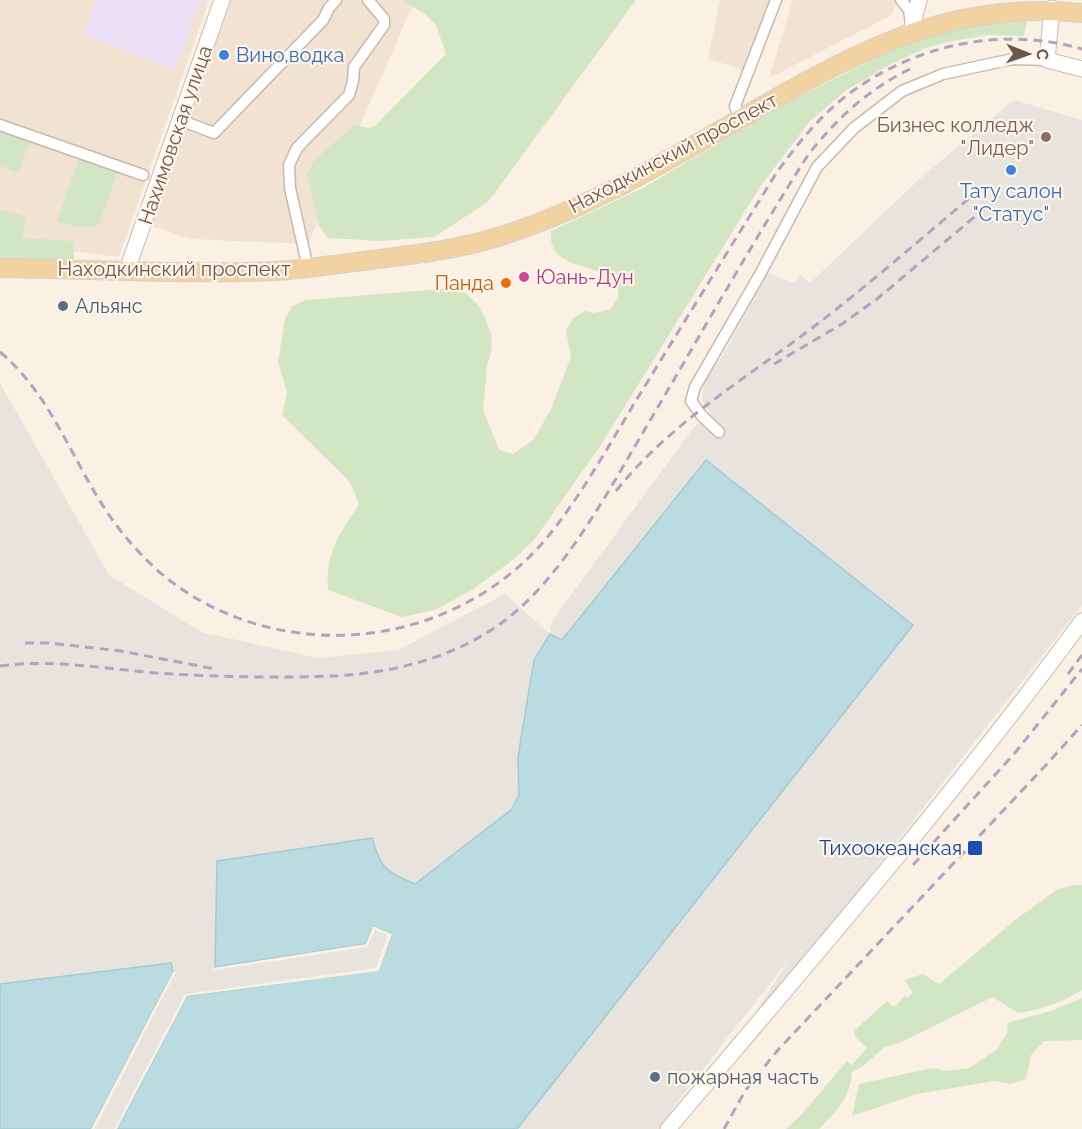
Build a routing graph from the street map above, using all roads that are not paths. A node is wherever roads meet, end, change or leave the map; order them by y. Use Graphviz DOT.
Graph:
graph roads {
  1 [pos="222,0"];
  2 [pos="336,0"];
  3 [pos="368,0"];
  4 [pos="776,0"];
  5 [pos="901,0"];
  6 [pos="919,0"];
  7 [pos="1052,8"];
  8 [pos="1082,13"];
  9 [pos="912,27"];
  10 [pos="1047,60"];
  11 [pos="1082,69"];
  12 [pos="740,119"];
  13 [pos="180,120"];
  14 [pos="0,125"];
  15 [pos="143,175"];
  16 [pos="0,268"];
  17 [pos="308,268"];
  18 [pos="127,270"];
  19 [pos="719,432"];
  20 [pos="1082,621"];
  21 [pos="668,1129"];
  1 -- 13 [label="street, Нахимовская улица"];
  2 -- 13 [label="street"];
  3 -- 17 [label="street"];
  4 -- 12 [label="street"];
  5 -- 9 [label="street"];
  6 -- 9 [label="street"];
  7 -- 8 [label="main road, Находкинский проспект"];
  7 -- 9 [label="main road, Находкинский проспект"];
  7 -- 10 [label="street"];
  9 -- 12 [label="main road, Находкинский проспект"];
  10 -- 11 [label="street"];
  10 -- 19 [label="street"];
  12 -- 17 [label="main road, Находкинский проспект"];
  13 -- 18 [label="street, Нахимовская улица"];
  14 -- 15 [label="street"];
  16 -- 18 [label="main road, Находкинский проспект"];
  17 -- 18 [label="main road, Находкинский проспект"];
  20 -- 21 [label="street"];
}
